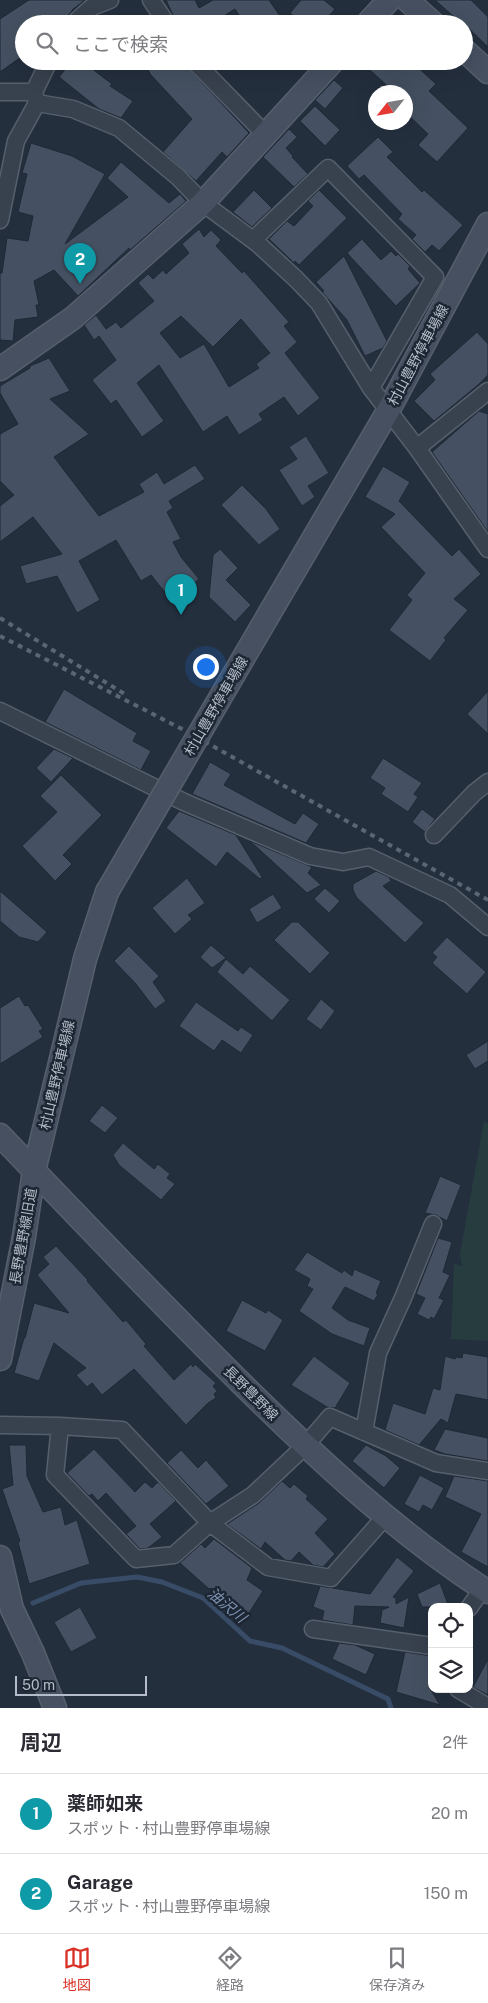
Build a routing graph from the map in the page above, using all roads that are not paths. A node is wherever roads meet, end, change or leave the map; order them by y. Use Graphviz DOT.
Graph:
graph roads {
  1 [pos="110,0"];
  2 [pos="151,0"];
  3 [pos="389,0"];
  4 [pos="407,0"];
  5 [pos="83,15"];
  6 [pos="161,15"];
  7 [pos="375,15"];
  8 [pos="424,15"];
  9 [pos="473,58"];
  10 [pos="46,70"];
  11 [pos="203,70"];
  12 [pos="325,70"];
  13 [pos="488,72"];
  14 [pos="0,92"];
  15 [pos="36,98"];
  16 [pos="266,135"];
  17 [pos="203,203"];
  18 [pos="0,220"];
  19 [pos="488,224"];
  20 [pos="253,240"];
  21 [pos="0,370"];
  22 [pos="371,388"];
  23 [pos="488,391"];
  24 [pos="388,411"];
  25 [pos="417,448"];
  26 [pos="488,549"];
  27 [pos="0,711"];
  28 [pos="488,782"];
  29 [pos="434,835"];
  30 [pos="488,927"];
  31 [pos="0,1135"];
  32 [pos="34,1171"];
  33 [pos="432,1224"];
  34 [pos="0,1359"];
  35 [pos="0,1425"];
  36 [pos="60,1426"];
  37 [pos="364,1432"];
  38 [pos="305,1446"];
  39 [pos="488,1471"];
  40 [pos="385,1518"];
  41 [pos="210,1523"];
  42 [pos="0,1557"];
  43 [pos="485,1590"];
  44 [pos="473,1604"];
  45 [pos="6,1608"];
  46 [pos="313,1628"];
  47 [pos="428,1645"];
  48 [pos="465,1693"];
  49 [pos="488,1707"];
  50 [pos="55,1708"];
  1 -- 5 [label="street"];
  2 -- 6 [label="street"];
  3 -- 7 [label="main road"];
  4 -- 8 [label="main road"];
  9 -- 13 [label="main road"];
  10 -- 15 [label="street"];
  11 -- 16 [label="street"];
  12 -- 16 [label="main road"];
  14 -- 15 [label="street"];
  15 -- 17 [label="street"];
  15 -- 18 [label="street"];
  16 -- 17 [label="main road"];
  17 -- 20 [label="street"];
  17 -- 21 [label="main road"];
  19 -- 24 [label="main road, 村山豊野停車場線"];
  20 -- 22 [label="street"];
  20 -- 22 [label="street"];
  22 -- 24 [label="street"];
  23 -- 25 [label="street"];
  24 -- 25 [label="street"];
  24 -- 32 [label="main road, 村山豊野停車場線, bridge"];
  25 -- 26 [label="street"];
  27 -- 30 [label="street"];
  28 -- 29 [label="street"];
  31 -- 32 [label="main road"];
  32 -- 34 [label="main road, 長野豊野線旧道"];
  32 -- 38 [label="main road, 長野豊野線"];
  33 -- 37 [label="street"];
  35 -- 36 [label="street"];
  36 -- 41 [label="street"];
  36 -- 41 [label="street"];
  37 -- 38 [label="street"];
  37 -- 39 [label="street"];
  38 -- 40 [label="main road, 長野豊野線"];
  38 -- 41 [label="street"];
  40 -- 41 [label="street"];
  40 -- 43 [label="main road, 長野豊野線"];
  42 -- 45 [label="main road"];
  43 -- 44 [label="street"];
  45 -- 50 [label="main road"];
  46 -- 47 [label="street"];
  48 -- 49 [label="street"];
}
